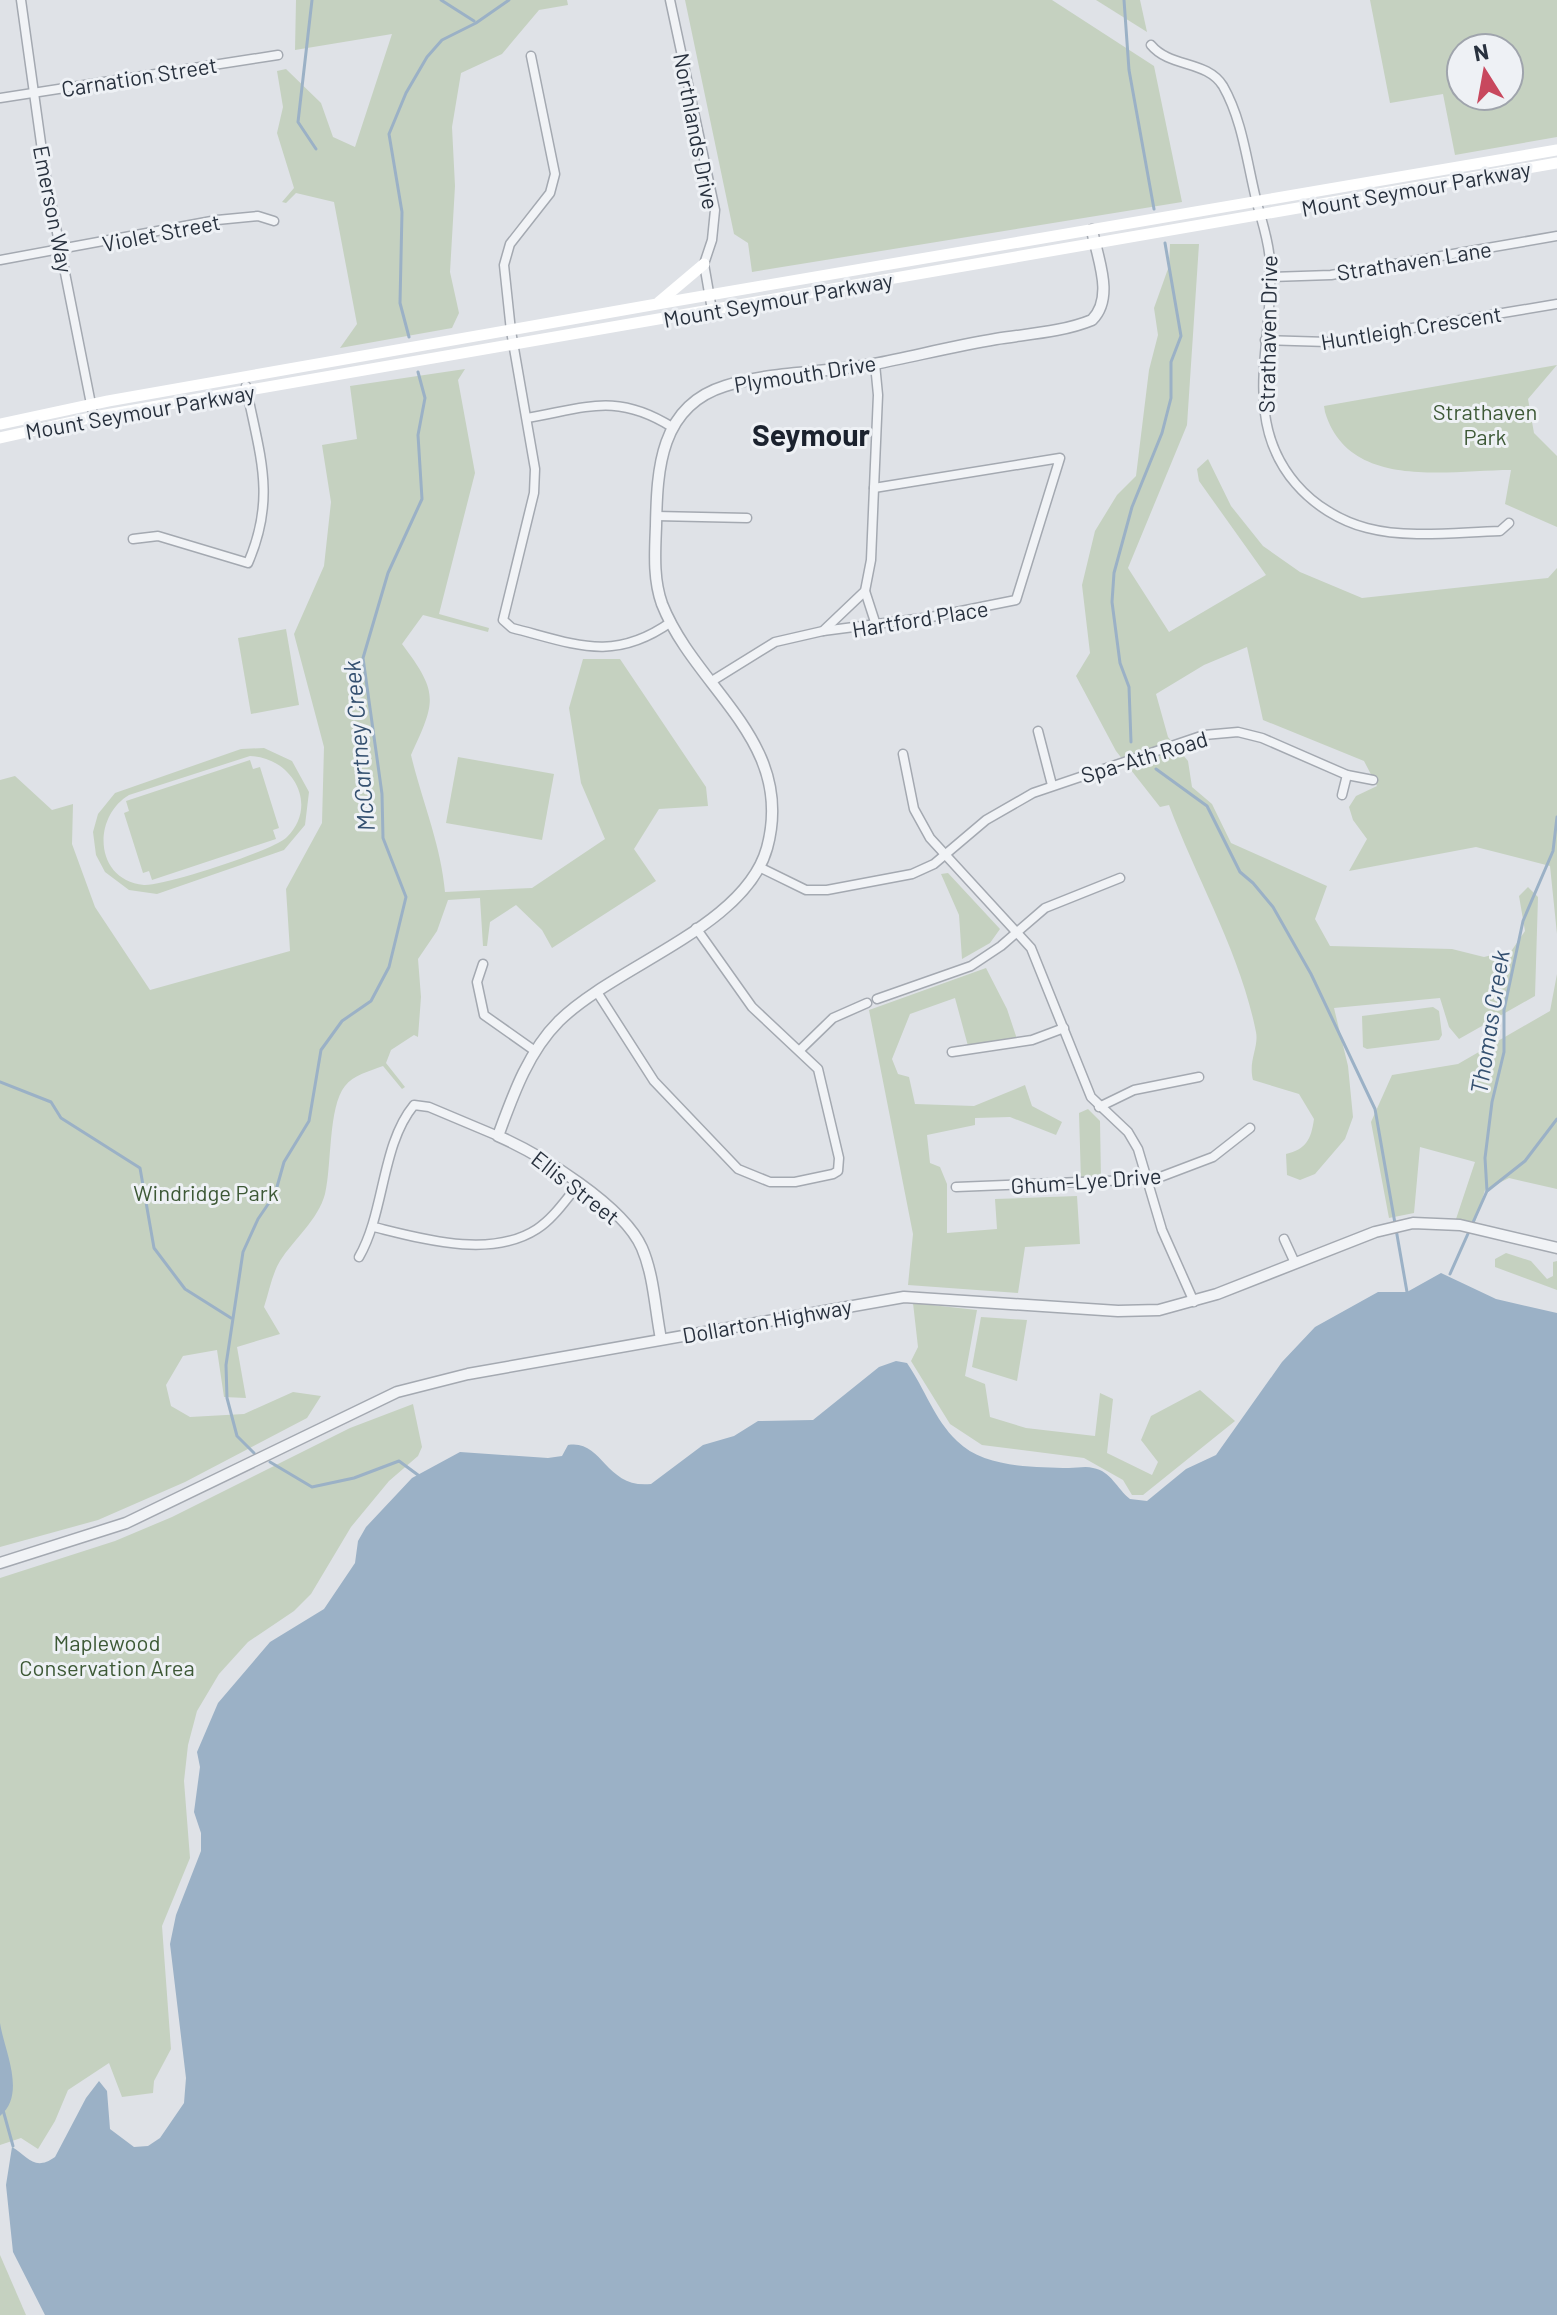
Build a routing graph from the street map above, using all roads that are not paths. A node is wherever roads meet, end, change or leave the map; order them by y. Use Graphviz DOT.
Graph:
graph roads {
  1 [pos="21,0"];
  2 [pos="670,0"];
  3 [pos="1151,45"];
  4 [pos="278,55"];
  5 [pos="531,56"];
  6 [pos="34,92"];
  7 [pos="0,98"];
  8 [pos="1557,150"];
  9 [pos="1557,163"];
  10 [pos="1257,202"];
  11 [pos="1261,215"];
  12 [pos="274,221"];
  13 [pos="1092,230"];
  14 [pos="1557,236"];
  15 [pos="1095,245"];
  16 [pos="61,251"];
  17 [pos="0,260"];
  18 [pos="704,264"];
  19 [pos="1271,277"];
  20 [pos="709,295"];
  21 [pos="657,304"];
  22 [pos="1557,304"];
  23 [pos="712,310"];
  24 [pos="511,331"];
  25 [pos="1265,340"];
  26 [pos="513,345"];
  27 [pos="875,364"];
  28 [pos="244,378"];
  29 [pos="247,391"];
  30 [pos="91,404"];
  31 [pos="94,417"];
  32 [pos="527,418"];
  33 [pos="0,424"];
  34 [pos="672,427"];
  35 [pos="0,438"];
  36 [pos="874,488"];
  37 [pos="656,516"];
  38 [pos="747,518"];
  39 [pos="1509,523"];
  40 [pos="133,539"];
  41 [pos="865,591"];
  42 [pos="671,622"];
  43 [pos="876,625"];
  44 [pos="823,631"];
  45 [pos="712,681"];
  46 [pos="1038,731"];
  47 [pos="903,754"];
  48 [pos="1347,775"];
  49 [pos="1373,780"];
  50 [pos="1052,785"];
  51 [pos="1342,795"];
  52 [pos="945,855"];
  53 [pos="759,867"];
  54 [pos="1120,878"];
  55 [pos="696,928"];
  56 [pos="1017,930"];
  57 [pos="483,964"];
  58 [pos="597,992"];
  59 [pos="877,999"];
  60 [pos="867,1003"];
  61 [pos="1064,1028"];
  62 [pos="800,1050"];
  63 [pos="535,1051"];
  64 [pos="952,1052"];
  65 [pos="1199,1077"];
  66 [pos="1099,1107"];
  67 [pos="1250,1128"];
  68 [pos="498,1136"];
  69 [pos="1145,1180"];
  70 [pos="579,1184"];
  71 [pos="956,1187"];
  72 [pos="374,1227"];
  73 [pos="1284,1239"];
  74 [pos="1557,1248"];
  75 [pos="359,1257"];
  76 [pos="1295,1263"];
  77 [pos="1194,1302"];
  78 [pos="661,1339"];
  79 [pos="0,1563"];
  1 -- 6 [label="street, Emerson Way"];
  2 -- 18 [label="street, Northlands Drive"];
  3 -- 10 [label="street, Strathaven Drive"];
  4 -- 6 [label="street, Carnation Street"];
  5 -- 24 [label="street"];
  6 -- 7 [label="street, Carnation Street"];
  6 -- 16 [label="street, Emerson Way"];
  8 -- 10 [label="main road, Mount Seymour Parkway"];
  9 -- 11 [label="main road, Mount Seymour Parkway"];
  10 -- 11 [label="street, Strathaven Drive"];
  10 -- 13 [label="main road, Mount Seymour Parkway"];
  11 -- 15 [label="main road, Mount Seymour Parkway"];
  11 -- 19 [label="street, Strathaven Drive"];
  12 -- 16 [label="street, Violet Street"];
  13 -- 15 [label="street, Plymouth Drive"];
  13 -- 20 [label="main road, Mount Seymour Parkway"];
  14 -- 19 [label="street, Strathaven Lane"];
  15 -- 23 [label="main road, Mount Seymour Parkway"];
  15 -- 27 [label="street, Plymouth Drive"];
  16 -- 17 [label="street, Violet Street"];
  16 -- 30 [label="street, Emerson Way"];
  18 -- 20 [label="street, Northlands Drive"];
  18 -- 21 [label="main road"];
  19 -- 25 [label="street, Strathaven Drive"];
  20 -- 21 [label="main road, Mount Seymour Parkway"];
  20 -- 23 [label="street, Northlands Drive"];
  21 -- 24 [label="main road, Mount Seymour Parkway"];
  22 -- 25 [label="street, Huntleigh Crescent"];
  23 -- 26 [label="main road, Mount Seymour Parkway"];
  24 -- 26 [label="street"];
  24 -- 28 [label="main road, Mount Seymour Parkway"];
  25 -- 39 [label="street, Strathaven Drive"];
  26 -- 29 [label="main road, Mount Seymour Parkway"];
  26 -- 32 [label="street"];
  27 -- 34 [label="street, Plymouth Drive"];
  27 -- 36 [label="street"];
  28 -- 29 [label="street"];
  28 -- 30 [label="main road, Mount Seymour Parkway"];
  29 -- 31 [label="main road, Mount Seymour Parkway"];
  29 -- 40 [label="street"];
  30 -- 31 [label="street, Emerson Way"];
  30 -- 33 [label="main road, Mount Seymour Parkway"];
  31 -- 35 [label="main road, Mount Seymour Parkway"];
  32 -- 34 [label="street"];
  32 -- 42 [label="street"];
  34 -- 37 [label="street, Plymouth Drive"];
  36 -- 41 [label="street"];
  36 -- 43 [label="street, Hartford Place"];
  37 -- 38 [label="street"];
  37 -- 42 [label="street, Plymouth Drive"];
  41 -- 43 [label="street"];
  41 -- 44 [label="street"];
  42 -- 45 [label="street, Plymouth Drive"];
  43 -- 44 [label="street, Hartford Place"];
  44 -- 45 [label="street, Hartford Place"];
  45 -- 53 [label="street, Plymouth Drive"];
  46 -- 50 [label="street, Spa-Ath Road"];
  47 -- 52 [label="street"];
  48 -- 49 [label="street, Spa-Ath Road"];
  48 -- 50 [label="street, Spa-Ath Road"];
  48 -- 51 [label="street"];
  50 -- 52 [label="street, Spa-Ath Road"];
  52 -- 53 [label="street, Spa-Ath Road"];
  52 -- 56 [label="street"];
  53 -- 55 [label="street, Plymouth Drive"];
  54 -- 56 [label="street"];
  55 -- 58 [label="street, Plymouth Drive"];
  55 -- 62 [label="street"];
  56 -- 59 [label="street"];
  56 -- 61 [label="street"];
  57 -- 63 [label="street"];
  58 -- 62 [label="street"];
  58 -- 63 [label="street, Plymouth Drive"];
  60 -- 62 [label="street"];
  61 -- 64 [label="street"];
  61 -- 66 [label="street"];
  63 -- 68 [label="street, Plymouth Drive"];
  65 -- 66 [label="street"];
  66 -- 69 [label="street"];
  67 -- 69 [label="street, Ghum-Lye Drive"];
  68 -- 70 [label="street, Ellis Street"];
  68 -- 72 [label="street, Ellis Street"];
  69 -- 71 [label="street, Ghum-Lye Drive"];
  69 -- 77 [label="street"];
  70 -- 72 [label="street"];
  70 -- 78 [label="street, Ellis Street"];
  72 -- 75 [label="street"];
  73 -- 76 [label="street"];
  74 -- 76 [label="street, Dollarton Highway"];
  76 -- 77 [label="street, Dollarton Highway"];
  77 -- 78 [label="street, Dollarton Highway"];
  78 -- 79 [label="street, Dollarton Highway"];
}
